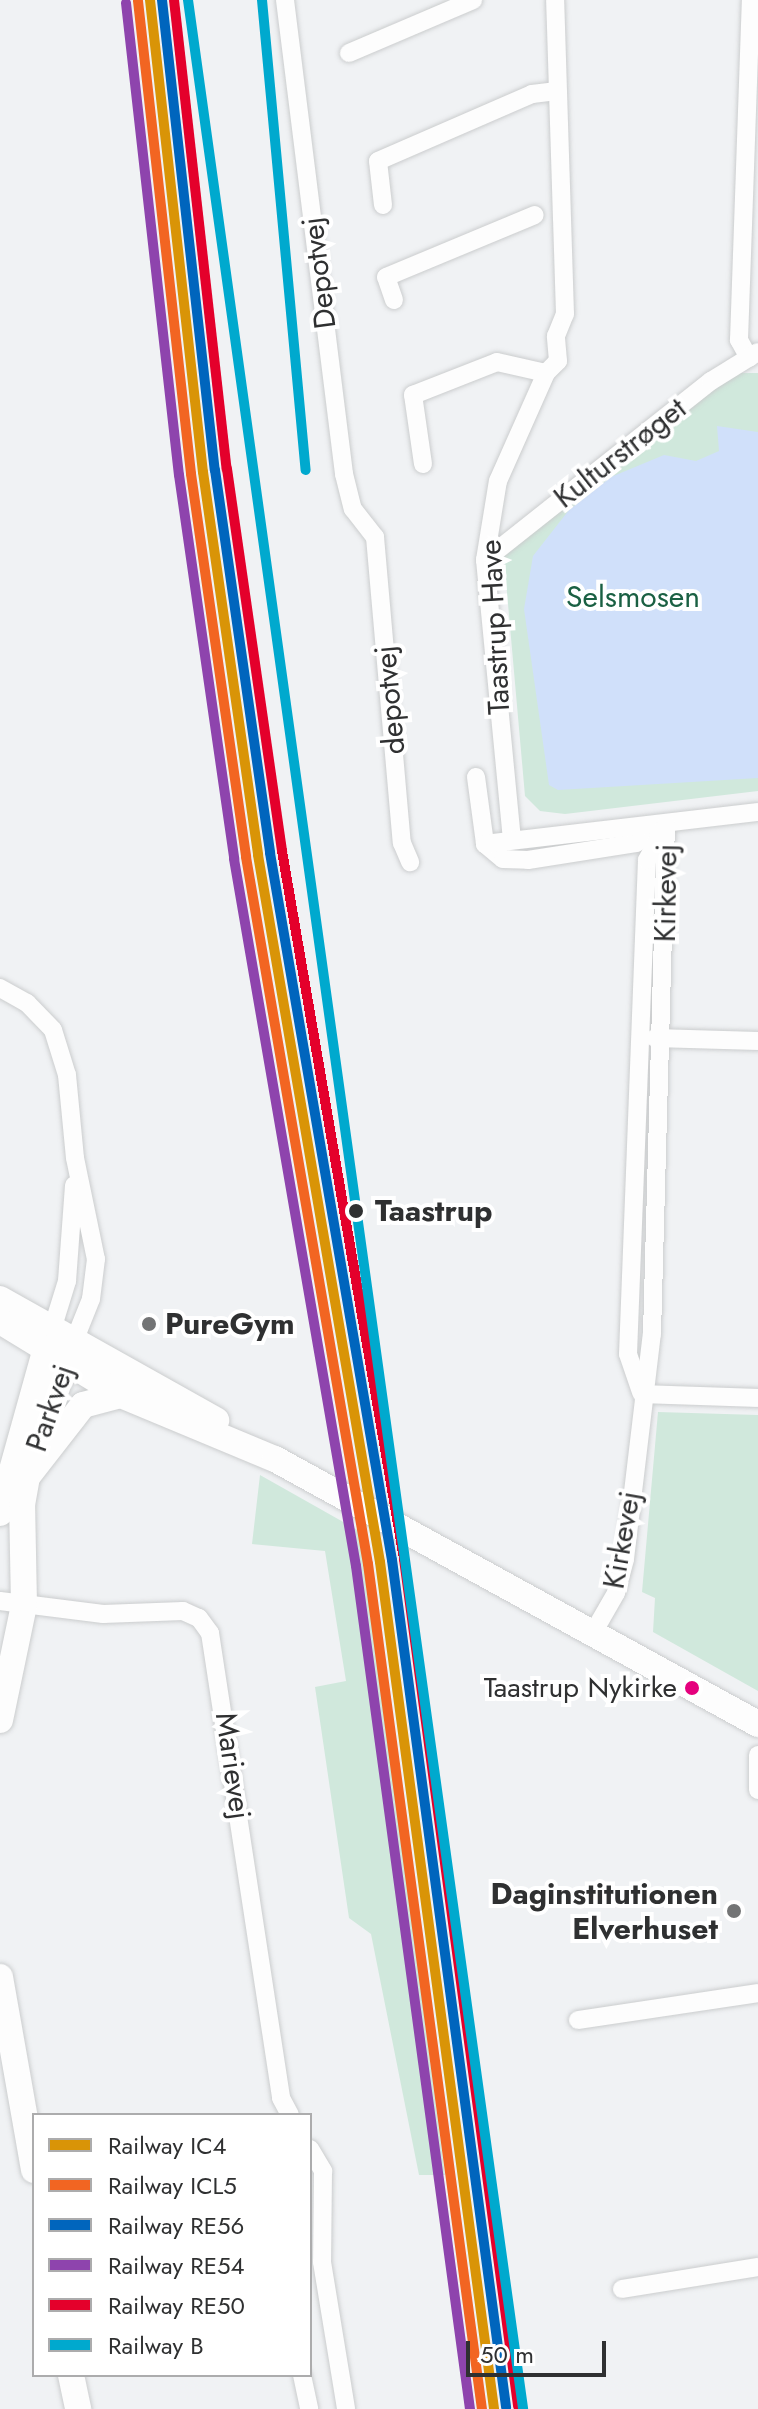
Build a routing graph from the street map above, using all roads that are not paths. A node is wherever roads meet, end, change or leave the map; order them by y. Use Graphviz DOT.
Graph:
graph roads {
  1 [pos="285,0"];
  2 [pos="473,0"];
  3 [pos="555,0"];
  4 [pos="751,0"];
  5 [pos="349,53"];
  6 [pos="557,91"];
  7 [pos="383,205"];
  8 [pos="535,215"];
  9 [pos="394,300"];
  10 [pos="753,355"];
  11 [pos="546,373"];
  12 [pos="423,464"];
  13 [pos="375,537"];
  14 [pos="485,560"];
  15 [pos="476,777"];
  16 [pos="758,812"];
  17 [pos="666,824"];
  18 [pos="512,840"];
  19 [pos="485,844"];
  20 [pos="410,862"];
  21 [pos="0,988"];
  22 [pos="640,1037"];
  23 [pos="664,1038"];
  24 [pos="758,1041"];
  25 [pos="75,1158"];
  26 [pos="0,1299"];
  27 [pos="0,1321"];
  28 [pos="60,1344"];
  29 [pos="642,1394"];
  30 [pos="121,1395"];
  31 [pos="758,1398"];
  32 [pos="275,1459"];
  33 [pos="27,1477"];
  34 [pos="0,1513"];
  35 [pos="12,1603"];
  36 [pos="593,1633"];
  37 [pos="0,1720"];
  38 [pos="758,1724"];
  39 [pos="758,1755"];
  40 [pos="758,1790"];
  41 [pos="0,1977"];
  42 [pos="758,1993"];
  43 [pos="578,2020"];
  44 [pos="289,2113"];
  45 [pos="312,2152"];
  46 [pos="32,2159"];
  47 [pos="758,2267"];
  48 [pos="622,2289"];
  49 [pos="71,2377"];
  50 [pos="302,2377"];
  51 [pos="78,2409"];
  52 [pos="309,2409"];
  53 [pos="346,2409"];
  1 -- 13 [label="street, Depotvej"];
  2 -- 5 [label="street"];
  3 -- 6 [label="street, Taastrup Have"];
  4 -- 10 [label="street"];
  6 -- 7 [label="street"];
  6 -- 11 [label="street, Taastrup Have"];
  8 -- 9 [label="street"];
  10 -- 14 [label="street, Kulturstrøget"];
  11 -- 12 [label="street"];
  11 -- 14 [label="street, Taastrup Have"];
  13 -- 20 [label="street, depotvej"];
  14 -- 18 [label="street, Taastrup Have"];
  15 -- 19 [label="street"];
  16 -- 17 [label="street"];
  17 -- 18 [label="street"];
  17 -- 19 [label="street"];
  17 -- 22 [label="street, Kirkevej"];
  17 -- 23 [label="street, Kirkevej"];
  18 -- 19 [label="street"];
  21 -- 25 [label="street"];
  22 -- 23 [label="street"];
  22 -- 29 [label="street, Kirkevej"];
  23 -- 24 [label="street"];
  23 -- 29 [label="street, Kirkevej"];
  25 -- 28 [label="street"];
  25 -- 28 [label="street"];
  26 -- 28 [label="street"];
  27 -- 28 [label="street"];
  28 -- 30 [label="street"];
  28 -- 32 [label="street"];
  28 -- 33 [label="street, Parkvej"];
  28 -- 34 [label="street, Parkvej"];
  29 -- 31 [label="street"];
  29 -- 36 [label="street, Kirkevej"];
  30 -- 32 [label="street"];
  30 -- 33 [label="street, Parkvej"];
  32 -- 36 [label="street"];
  33 -- 35 [label="street, Parkvej"];
  35 -- 37 [label="street, Parkvej"];
  35 -- 44 [label="street, Marievej"];
  36 -- 38 [label="street"];
  39 -- 40 [label="street"];
  41 -- 46 [label="street"];
  42 -- 43 [label="street"];
  45 -- 53 [label="street"];
  47 -- 48 [label="street"];
  49 -- 51 [label="street"];
  50 -- 52 [label="street"];
}
